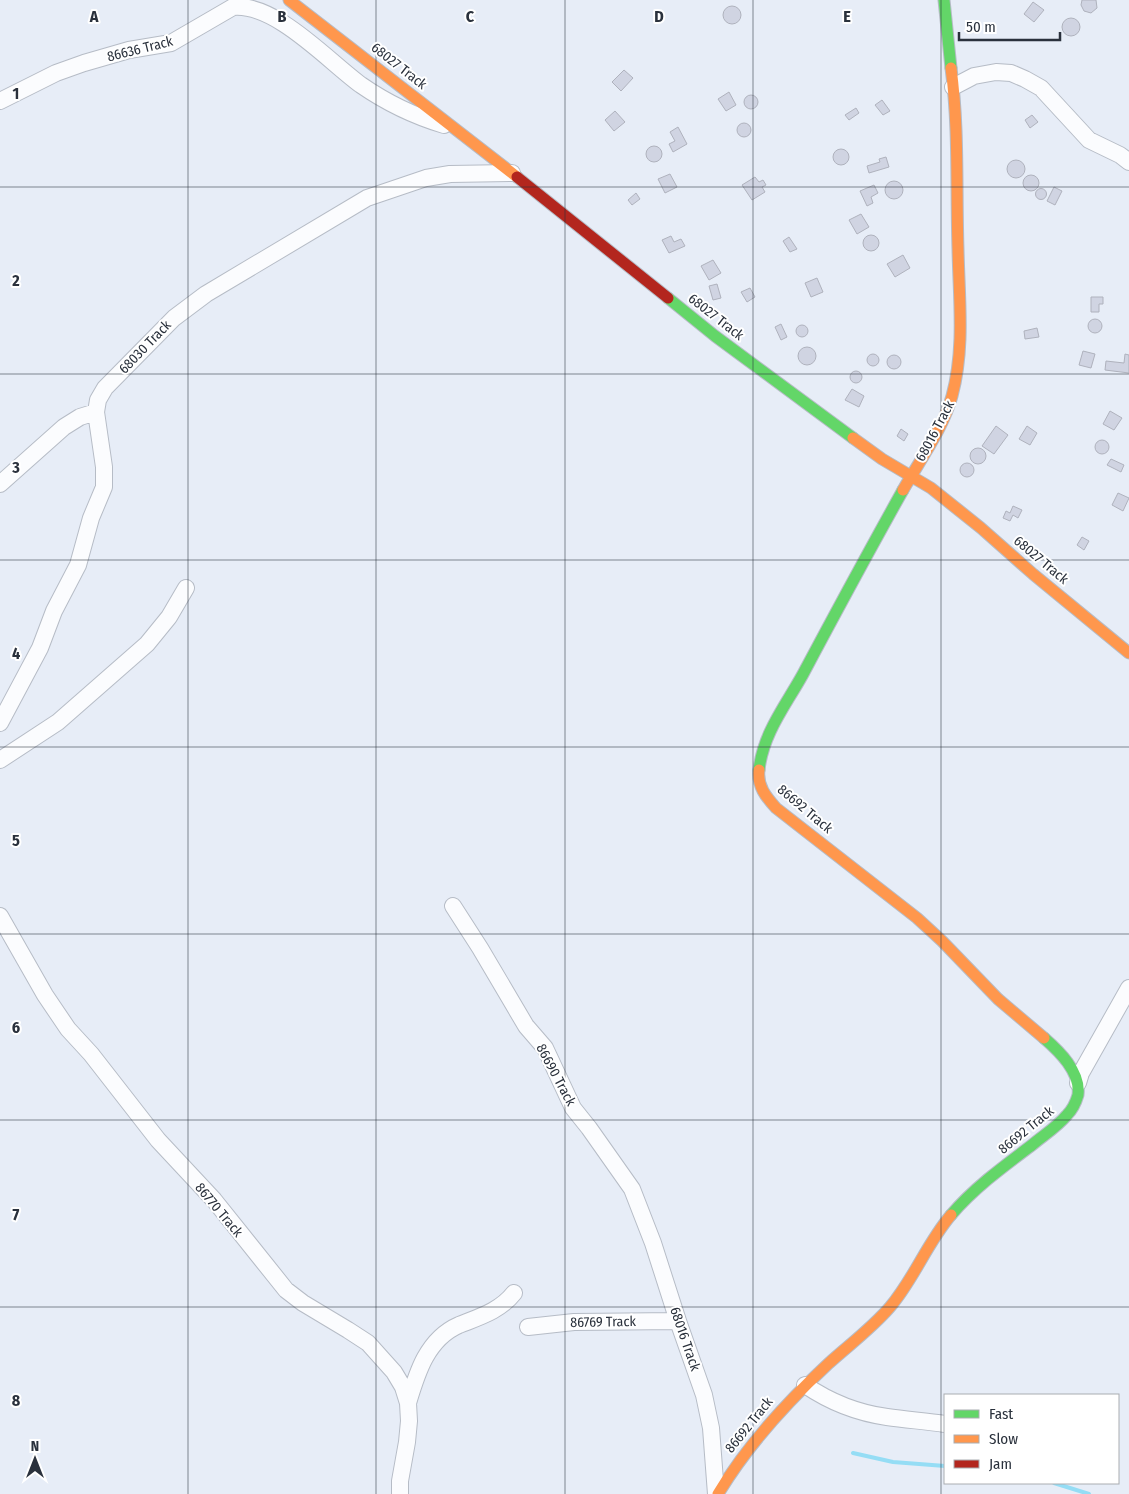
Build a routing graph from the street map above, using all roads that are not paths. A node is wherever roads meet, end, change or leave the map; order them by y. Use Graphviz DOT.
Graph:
graph roads {
  1 [pos="289,0"];
  2 [pos="944,0"];
  3 [pos="953,87"];
  4 [pos="0,101"];
  5 [pos="454,128"];
  6 [pos="1129,162"];
  7 [pos="512,173"];
  8 [pos="96,412"];
  9 [pos="911,476"];
  10 [pos="0,484"];
  11 [pos="186,588"];
  12 [pos="1129,653"];
  13 [pos="0,723"];
  14 [pos="0,760"];
  15 [pos="762,792"];
  16 [pos="453,906"];
  17 [pos="0,916"];
  18 [pos="1129,988"];
  19 [pos="1078,1083"];
  20 [pos="632,1189"];
  21 [pos="514,1293"];
  22 [pos="678,1321"];
  23 [pos="528,1327"];
  24 [pos="805,1385"];
  25 [pos="408,1403"];
  26 [pos="944,1424"];
  27 [pos="400,1494"];
  28 [pos="717,1494"];
  1 -- 5 [label="street, 68027 Track"];
  2 -- 3 [label="street, 68016 Track"];
  3 -- 6 [label="street"];
  3 -- 9 [label="street, 68016 Track"];
  4 -- 5 [label="street, 86636 Track"];
  5 -- 7 [label="street, 68027 Track"];
  7 -- 8 [label="street, 68030 Track"];
  7 -- 9 [label="street, 68027 Track"];
  8 -- 10 [label="street"];
  8 -- 13 [label="street, 68030 Track"];
  9 -- 12 [label="street, 68027 Track"];
  9 -- 15 [label="street, 68016 Track"];
  11 -- 14 [label="street"];
  15 -- 19 [label="street, 86692 Track"];
  16 -- 20 [label="street, 86690 Track"];
  17 -- 25 [label="street, 86770 Track"];
  18 -- 19 [label="street"];
  19 -- 24 [label="street, 86692 Track"];
  20 -- 22 [label="street, 68016 Track"];
  21 -- 25 [label="street"];
  22 -- 23 [label="street, 86769 Track"];
  22 -- 28 [label="street, 68016 Track"];
  24 -- 26 [label="street"];
  24 -- 28 [label="street, 86692 Track"];
  25 -- 27 [label="street, 86770 Track"];
}
